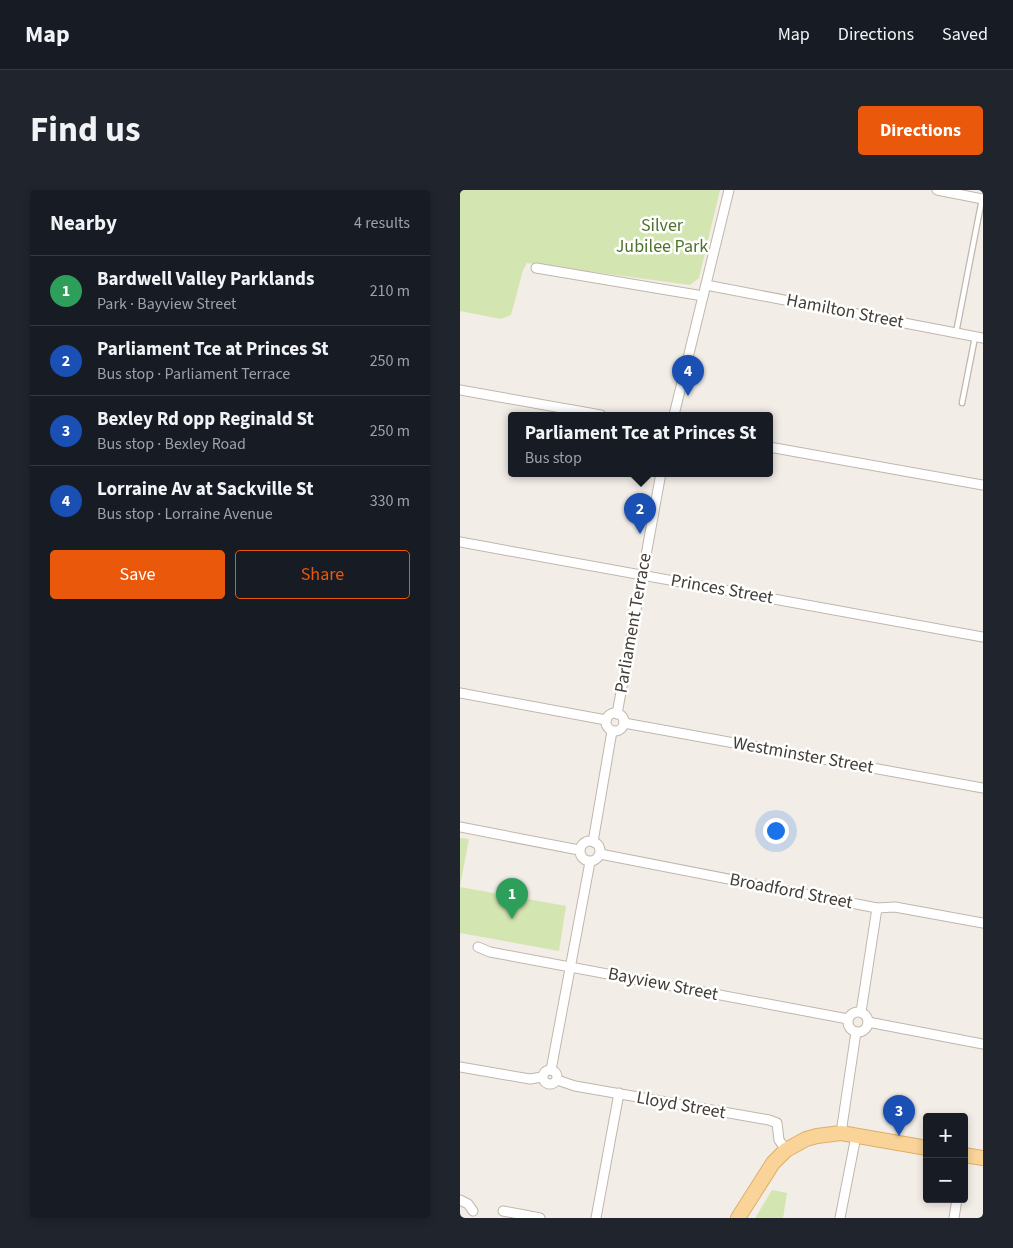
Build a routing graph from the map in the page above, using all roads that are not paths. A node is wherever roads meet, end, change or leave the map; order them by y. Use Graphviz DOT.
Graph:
graph roads {
  1 [pos="729,190"];
  2 [pos="936,190"];
  3 [pos="978,196"];
  4 [pos="536,268"];
  5 [pos="706,285"];
  6 [pos="703,296"];
  7 [pos="956,332"];
  8 [pos="979,337"];
  9 [pos="460,390"];
  10 [pos="962,404"];
  11 [pos="584,412"];
  12 [pos="675,412"];
  13 [pos="773,448"];
  14 [pos="659,477"];
  15 [pos="983,485"];
  16 [pos="460,542"];
  17 [pos="642,574"];
  18 [pos="983,637"];
  19 [pos="460,693"];
  20 [pos="617,714"];
  21 [pos="606,720"];
  22 [pos="624,723"];
  23 [pos="612,731"];
  24 [pos="983,788"];
  25 [pos="460,828"];
  26 [pos="593,842"];
  27 [pos="579,850"];
  28 [pos="600,854"];
  29 [pos="590,862"];
  30 [pos="877,908"];
  31 [pos="983,924"];
  32 [pos="478,947"];
  33 [pos="569,967"];
  34 [pos="861,1012"];
  35 [pos="848,1019"];
  36 [pos="868,1022"];
  37 [pos="856,1032"];
  38 [pos="983,1044"];
  39 [pos="460,1068"];
  40 [pos="551,1070"];
  41 [pos="542,1077"];
  42 [pos="557,1080"];
  43 [pos="619,1093"];
  44 [pos="841,1133"];
  45 [pos="856,1136"];
  46 [pos="923,1147"];
  47 [pos="786,1150"];
  48 [pos="968,1156"];
  49 [pos="983,1158"];
  50 [pos="460,1200"];
  51 [pos="956,1203"];
  52 [pos="503,1211"];
  53 [pos="473,1212"];
  54 [pos="540,1218"];
  55 [pos="596,1218"];
  56 [pos="738,1218"];
  57 [pos="840,1218"];
  58 [pos="954,1218"];
  1 -- 5 [label="street"];
  2 -- 3 [label="street"];
  3 -- 7 [label="lane"];
  4 -- 6 [label="street"];
  5 -- 6 [label="street"];
  5 -- 7 [label="street, Hamilton Street"];
  6 -- 12 [label="street"];
  7 -- 8 [label="street, Hamilton Street"];
  8 -- 10 [label="lane"];
  9 -- 11 [label="street"];
  13 -- 15 [label="street"];
  14 -- 17 [label="street, Parliament Terrace"];
  16 -- 17 [label="street, Princes Street"];
  17 -- 18 [label="street, Princes Street"];
  17 -- 20 [label="street, Parliament Terrace"];
  19 -- 21 [label="street"];
  20 -- 21 [label="street"];
  20 -- 22 [label="street"];
  21 -- 23 [label="street"];
  22 -- 23 [label="street"];
  22 -- 24 [label="street, Westminster Street"];
  23 -- 26 [label="street"];
  25 -- 27 [label="street"];
  26 -- 27 [label="street"];
  26 -- 28 [label="street"];
  27 -- 29 [label="street"];
  28 -- 29 [label="street"];
  28 -- 30 [label="street, Broadford Street"];
  29 -- 33 [label="street"];
  30 -- 31 [label="street, Broadford Street"];
  30 -- 34 [label="street"];
  32 -- 33 [label="street, Bayview Street"];
  33 -- 35 [label="street, Bayview Street"];
  33 -- 40 [label="street"];
  34 -- 35 [label="street"];
  34 -- 36 [label="street"];
  35 -- 37 [label="street"];
  36 -- 37 [label="street"];
  36 -- 38 [label="street"];
  37 -- 44 [label="street"];
  39 -- 41 [label="street"];
  40 -- 41 [label="street"];
  40 -- 42 [label="street"];
  41 -- 42 [label="street"];
  42 -- 43 [label="street, Lloyd Street"];
  43 -- 47 [label="street, Lloyd Street"];
  43 -- 55 [label="street"];
  44 -- 45 [label="main road"];
  44 -- 47 [label="main road"];
  45 -- 46 [label="main road"];
  45 -- 57 [label="street"];
  47 -- 56 [label="main road"];
  48 -- 49 [label="main road"];
  50 -- 53 [label="street"];
  51 -- 58 [label="street"];
  52 -- 54 [label="street"];
}
